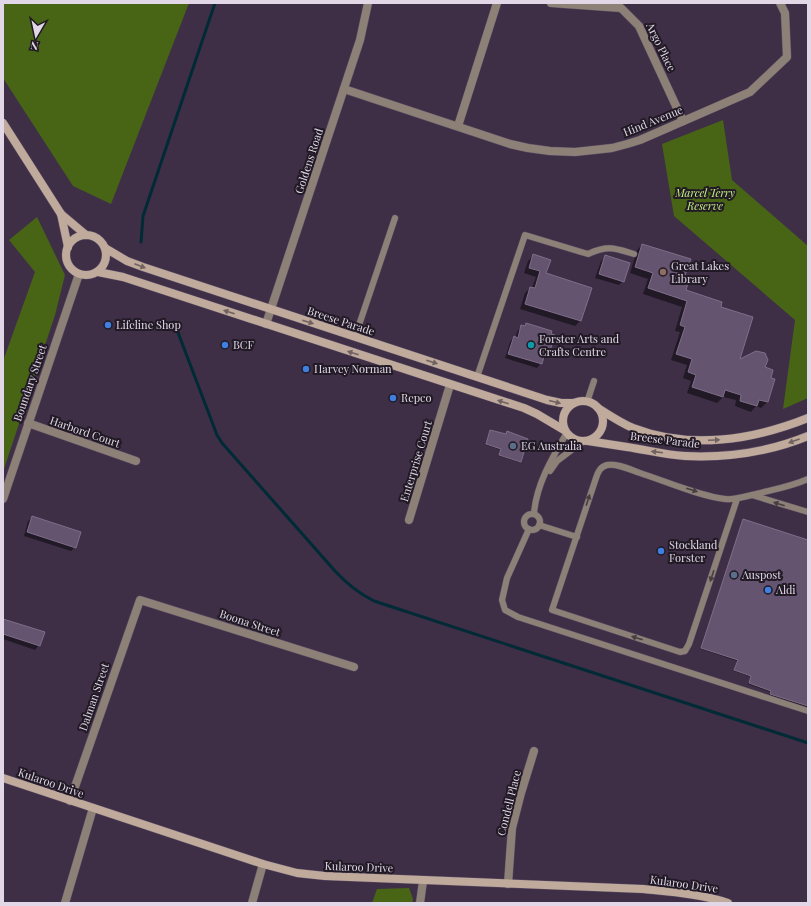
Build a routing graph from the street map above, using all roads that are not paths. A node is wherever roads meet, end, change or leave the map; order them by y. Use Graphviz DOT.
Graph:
graph roads {
  1 [pos="368,3"];
  2 [pos="498,3"];
  3 [pos="551,3"];
  4 [pos="780,3"];
  5 [pos="344,88"];
  6 [pos="683,121"];
  7 [pos="3,124"];
  8 [pos="458,126"];
  9 [pos="61,214"];
  10 [pos="396,218"];
  11 [pos="86,235"];
  12 [pos="68,247"];
  13 [pos="105,248"];
  14 [pos="634,254"];
  15 [pos="98,272"];
  16 [pos="79,274"];
  17 [pos="271,309"];
  18 [pos="266,324"];
  19 [pos="355,337"];
  20 [pos="477,377"];
  21 [pos="594,380"];
  22 [pos="450,385"];
  23 [pos="587,402"];
  24 [pos="573,403"];
  25 [pos="598,408"];
  26 [pos="808,418"];
  27 [pos="28,423"];
  28 [pos="565,432"];
  29 [pos="808,436"];
  30 [pos="585,442"];
  31 [pos="136,461"];
  32 [pos="808,479"];
  33 [pos="542,480"];
  34 [pos="750,495"];
  35 [pos="3,499"];
  36 [pos="738,499"];
  37 [pos="808,512"];
  38 [pos="534,514"];
  39 [pos="409,520"];
  40 [pos="539,525"];
  41 [pos="529,529"];
  42 [pos="577,537"];
  43 [pos="140,600"];
  44 [pos="354,667"];
  45 [pos="808,712"];
  46 [pos="534,751"];
  47 [pos="3,778"];
  48 [pos="70,801"];
  49 [pos="93,808"];
  50 [pos="264,864"];
  51 [pos="423,881"];
  52 [pos="508,884"];
  53 [pos="65,903"];
  54 [pos="252,903"];
  55 [pos="420,903"];
  56 [pos="728,903"];
  1 -- 5 [label="street, Goldens Road"];
  2 -- 8 [label="street"];
  3 -- 6 [label="street, Argo Place"];
  4 -- 6 [label="street, Hind Avenue"];
  5 -- 8 [label="street, Hind Avenue"];
  5 -- 17 [label="street, Goldens Road"];
  6 -- 8 [label="street, Hind Avenue"];
  7 -- 9 [label="main road"];
  9 -- 11 [label="main road"];
  9 -- 12 [label="main road"];
  10 -- 19 [label="lane"];
  11 -- 12 [label="main road"];
  11 -- 13 [label="main road"];
  12 -- 16 [label="main road"];
  13 -- 15 [label="main road"];
  13 -- 17 [label="main road, Breese Parade, one-way"];
  14 -- 20 [label="lane"];
  15 -- 16 [label="main road"];
  18 -- 15 [label="main road, one-way"];
  16 -- 27 [label="street, Boundary Street"];
  17 -- 18 [label="street, Goldens Road"];
  17 -- 19 [label="main road, Breese Parade, one-way"];
  22 -- 18 [label="main road, one-way"];
  19 -- 20 [label="main road, Breese Parade, one-way"];
  20 -- 24 [label="main road, Breese Parade, one-way"];
  21 -- 23 [label="lane"];
  28 -- 22 [label="main road, one-way"];
  22 -- 39 [label="street, Enterprise Court"];
  23 -- 24 [label="main road"];
  23 -- 25 [label="main road"];
  24 -- 28 [label="main road"];
  25 -- 26 [label="main road, Breese Parade, one-way"];
  25 -- 30 [label="main road"];
  27 -- 31 [label="street, Harbord Court"];
  27 -- 35 [label="street, Boundary Street"];
  28 -- 30 [label="main road"];
  28 -- 33 [label="lane"];
  29 -- 30 [label="main road, Breese Parade, one-way"];
  30 -- 33 [label="lane"];
  32 -- 34 [label="lane"];
  33 -- 38 [label="lane"];
  34 -- 36 [label="lane"];
  37 -- 34 [label="lane, one-way"];
  42 -- 36 [label="lane, one-way"];
  36 -- 42 [label="lane, one-way"];
  38 -- 40 [label="lane"];
  38 -- 41 [label="lane"];
  40 -- 41 [label="lane"];
  40 -- 42 [label="lane"];
  41 -- 45 [label="lane"];
  43 -- 44 [label="street, Boona Street"];
  43 -- 48 [label="street, Dalman Street"];
  46 -- 52 [label="street, Condell Place"];
  47 -- 48 [label="main road, Kularoo Drive"];
  48 -- 49 [label="main road, Kularoo Drive"];
  49 -- 50 [label="main road, Kularoo Drive"];
  49 -- 53 [label="street"];
  50 -- 51 [label="main road, Kularoo Drive"];
  50 -- 54 [label="street"];
  51 -- 52 [label="main road, Kularoo Drive"];
  51 -- 55 [label="street"];
  52 -- 56 [label="main road, Kularoo Drive"];
}
